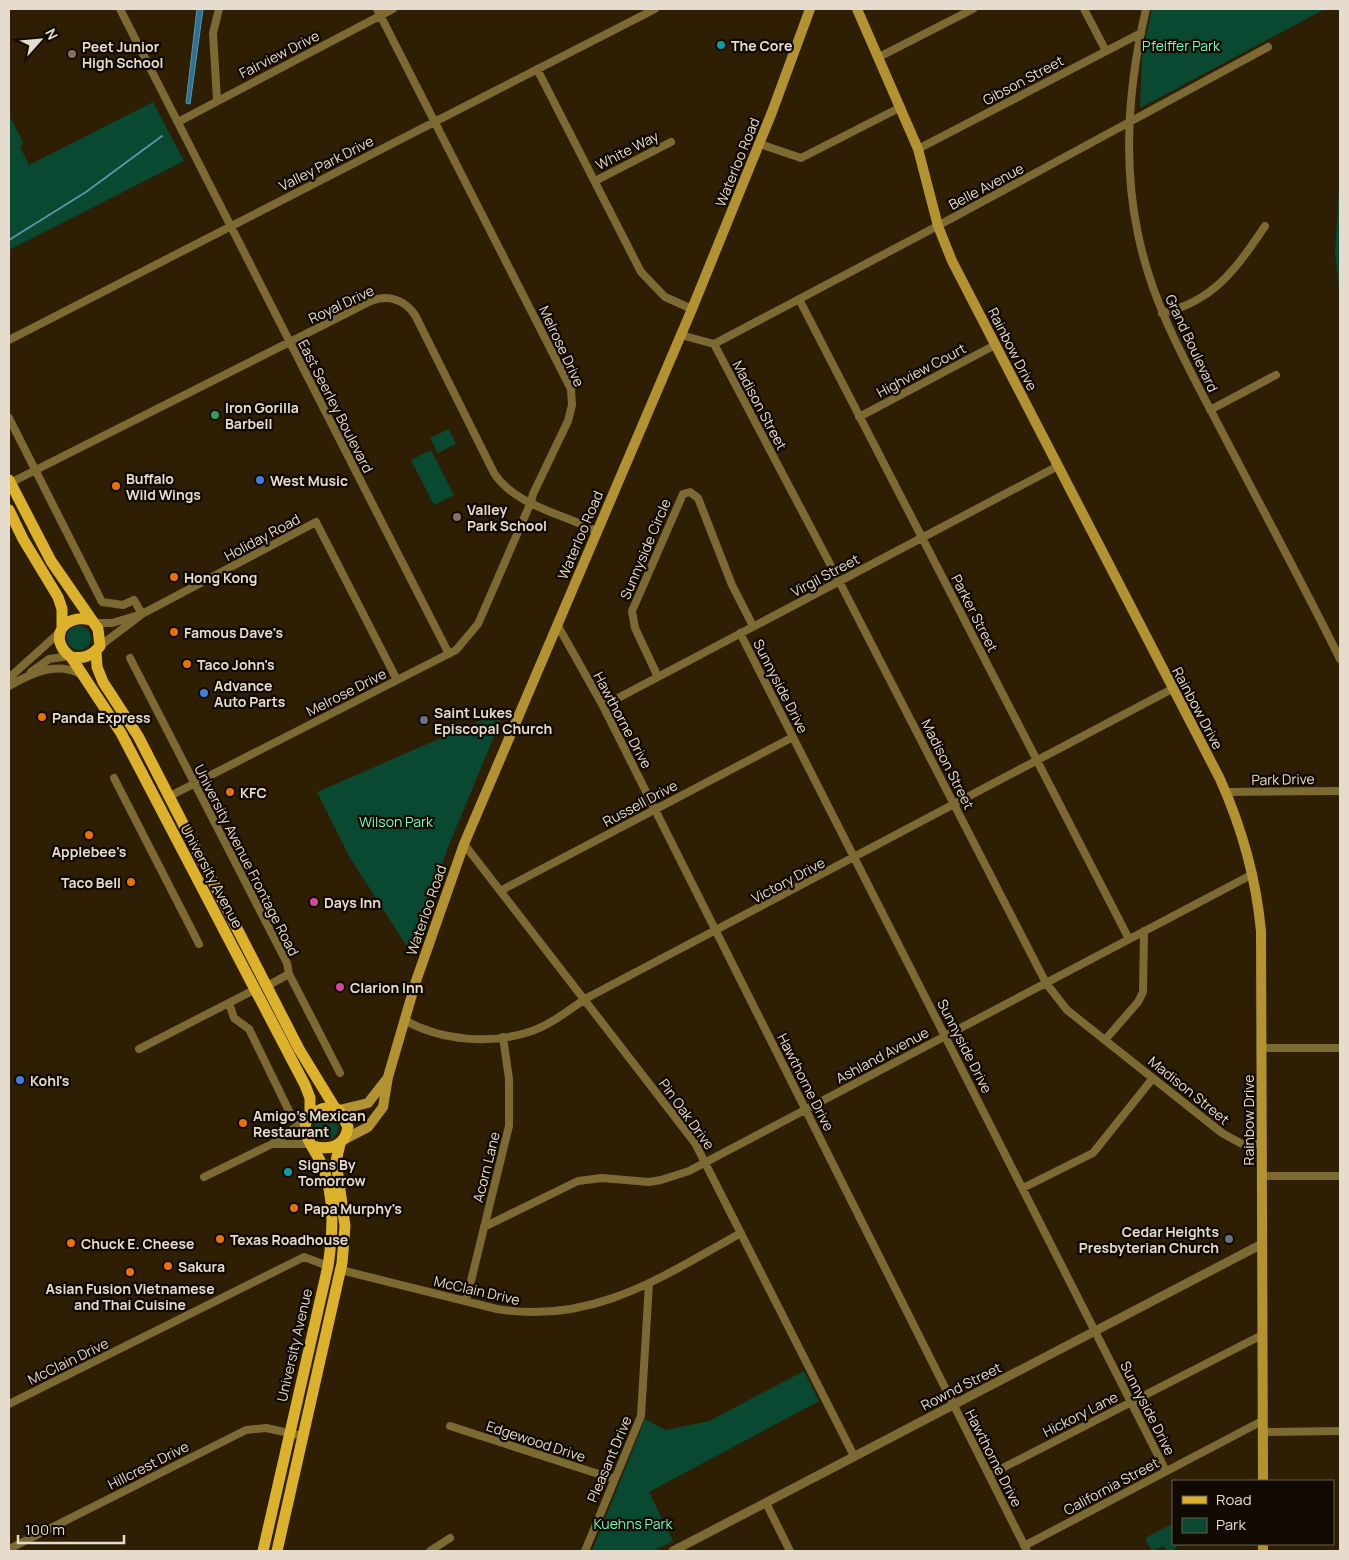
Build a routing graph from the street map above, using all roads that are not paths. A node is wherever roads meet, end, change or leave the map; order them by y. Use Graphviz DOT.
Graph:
graph roads {
  1 [pos="120,9"];
  2 [pos="218,9"];
  3 [pos="393,9"];
  4 [pos="655,9"];
  5 [pos="810,9"];
  6 [pos="857,9"];
  7 [pos="973,9"];
  8 [pos="1084,9"];
  9 [pos="1146,9"];
  10 [pos="379,12"];
  11 [pos="1141,33"];
  12 [pos="1268,47"];
  13 [pos="1106,51"];
  14 [pos="879,58"];
  15 [pos="537,69"];
  16 [pos="217,100"];
  17 [pos="901,107"];
  18 [pos="178,122"];
  19 [pos="435,122"];
  20 [pos="1129,124"];
  21 [pos="671,142"];
  22 [pos="760,144"];
  23 [pos="918,149"];
  24 [pos="595,181"];
  25 [pos="938,226"];
  26 [pos="1265,226"];
  27 [pos="230,227"];
  28 [pos="799,300"];
  29 [pos="692,309"];
  30 [pos="1162,312"];
  31 [pos="681,335"];
  32 [pos="9,340"];
  33 [pos="290,342"];
  34 [pos="714,344"];
  35 [pos="995,345"];
  36 [pos="1276,375"];
  37 [pos="1210,410"];
  38 [pos="859,417"];
  39 [pos="9,418"];
  40 [pos="1058,466"];
  41 [pos="36,470"];
  42 [pos="9,482"];
  43 [pos="531,502"];
  44 [pos="9,510"];
  45 [pos="596,531"];
  46 [pos="922,537"];
  47 [pos="839,581"];
  48 [pos="142,614"];
  49 [pos="92,622"];
  50 [pos="558,626"];
  51 [pos="754,626"];
  52 [pos="61,629"];
  53 [pos="740,633"];
  54 [pos="98,648"];
  55 [pos="449,654"];
  56 [pos="70,657"];
  57 [pos="1340,657"];
  58 [pos="130,658"];
  59 [pos="81,674"];
  60 [pos="658,677"];
  61 [pos="9,678"];
  62 [pos="24,678"];
  63 [pos="397,680"];
  64 [pos="9,686"];
  65 [pos="1172,689"];
  66 [pos="603,706"];
  67 [pos="793,737"];
  68 [pos="129,749"];
  69 [pos="1038,761"];
  70 [pos="114,778"];
  71 [pos="195,784"];
  72 [pos="1340,790"];
  73 [pos="1226,792"];
  74 [pos="170,796"];
  75 [pos="955,805"];
  76 [pos="655,809"];
  77 [pos="464,844"];
  78 [pos="855,858"];
  79 [pos="1253,874"];
  80 [pos="500,891"];
  81 [pos="1144,931"];
  82 [pos="716,932"];
  83 [pos="1129,939"];
  84 [pos="199,944"];
  85 [pos="288,974"];
  86 [pos="1046,983"];
  87 [pos="267,986"];
  88 [pos="254,990"];
  89 [pos="586,999"];
  90 [pos="229,1003"];
  91 [pos="404,1020"];
  92 [pos="291,1035"];
  93 [pos="946,1036"];
  94 [pos="503,1037"];
  95 [pos="1106,1040"];
  96 [pos="1262,1048"];
  97 [pos="1340,1048"];
  98 [pos="139,1049"];
  99 [pos="340,1073"];
  100 [pos="388,1077"];
  101 [pos="1153,1078"];
  102 [pos="337,1109"];
  103 [pos="806,1110"];
  104 [pos="290,1113"];
  105 [pos="308,1117"];
  106 [pos="342,1142"];
  107 [pos="272,1144"];
  108 [pos="1261,1144"];
  109 [pos="312,1145"];
  110 [pos="706,1162"];
  111 [pos="1262,1176"];
  112 [pos="1340,1176"];
  113 [pos="204,1177"];
  114 [pos="1023,1188"];
  115 [pos="484,1227"];
  116 [pos="742,1233"];
  117 [pos="1262,1244"];
  118 [pos="328,1266"];
  119 [pos="341,1270"];
  120 [pos="649,1283"];
  121 [pos="466,1301"];
  122 [pos="1095,1331"];
  123 [pos="1262,1334"];
  124 [pos="1130,1403"];
  125 [pos="9,1404"];
  126 [pos="954,1405"];
  127 [pos="450,1426"];
  128 [pos="1262,1426"];
  129 [pos="1340,1431"];
  130 [pos="290,1434"];
  131 [pos="303,1436"];
  132 [pos="854,1456"];
  133 [pos="1166,1471"];
  134 [pos="989,1475"];
  135 [pos="614,1479"];
  136 [pos="1263,1480"];
  137 [pos="766,1503"];
  138 [pos="450,1538"];
  139 [pos="9,1549"];
  140 [pos="1026,1549"];
  141 [pos="263,1551"];
  142 [pos="277,1551"];
  143 [pos="430,1551"];
  144 [pos="585,1551"];
  145 [pos="673,1551"];
  146 [pos="790,1551"];
  1 -- 18 [label="street, East Seerley Boulevard"];
  2 -- 16 [label="street"];
  3 -- 10 [label="street, Fairview Drive"];
  4 -- 15 [label="street, Valley Park Drive"];
  5 -- 22 [label="main road, Waterloo Road"];
  6 -- 14 [label="main road, Rainbow Drive"];
  7 -- 14 [label="street"];
  8 -- 13 [label="street"];
  9 -- 11 [label="street, Grand Boulevard"];
  10 -- 16 [label="street, Fairview Drive"];
  10 -- 19 [label="street, Melrose Drive"];
  11 -- 13 [label="street, Gibson Street"];
  11 -- 20 [label="street, Grand Boulevard"];
  12 -- 20 [label="street, Belle Avenue"];
  13 -- 23 [label="street, Gibson Street"];
  14 -- 17 [label="main road, Rainbow Drive"];
  15 -- 19 [label="street, Valley Park Drive"];
  15 -- 24 [label="street"];
  16 -- 18 [label="street, Fairview Drive"];
  17 -- 22 [label="street"];
  17 -- 23 [label="main road, Rainbow Drive"];
  18 -- 27 [label="street, East Seerley Boulevard"];
  19 -- 27 [label="street, Valley Park Drive"];
  19 -- 43 [label="street, Melrose Drive"];
  20 -- 25 [label="street, Belle Avenue"];
  20 -- 30 [label="street, Grand Boulevard"];
  21 -- 24 [label="street, White Way"];
  22 -- 29 [label="main road, Waterloo Road"];
  23 -- 25 [label="main road, Rainbow Drive"];
  24 -- 29 [label="street"];
  25 -- 28 [label="street, Belle Avenue"];
  25 -- 35 [label="main road, Rainbow Drive"];
  26 -- 30 [label="street"];
  27 -- 32 [label="street, Valley Park Drive"];
  27 -- 33 [label="street, East Seerley Boulevard"];
  28 -- 34 [label="street, Belle Avenue"];
  28 -- 38 [label="street, Parker Street"];
  29 -- 31 [label="main road, Waterloo Road"];
  30 -- 37 [label="street, Grand Boulevard"];
  31 -- 34 [label="street"];
  31 -- 45 [label="main road, Waterloo Road"];
  33 -- 41 [label="street, Royal Drive"];
  33 -- 43 [label="street, Royal Drive"];
  33 -- 55 [label="street, East Seerley Boulevard"];
  34 -- 47 [label="street, Madison Street"];
  35 -- 38 [label="street, Highview Court"];
  35 -- 40 [label="main road, Rainbow Drive"];
  36 -- 37 [label="street"];
  37 -- 57 [label="street, Grand Boulevard"];
  38 -- 46 [label="street, Parker Street"];
  39 -- 41 [label="street"];
  40 -- 46 [label="street, Virgil Street"];
  40 -- 65 [label="main road, Rainbow Drive"];
  41 -- 42 [label="street, Royal Drive"];
  41 -- 48 [label="street"];
  42 -- 49 [label="main road"];
  43 -- 45 [label="street, Royal Drive"];
  43 -- 55 [label="street, Melrose Drive"];
  44 -- 52 [label="main road"];
  45 -- 50 [label="main road, Waterloo Road"];
  46 -- 47 [label="street, Virgil Street"];
  46 -- 69 [label="street, Parker Street"];
  47 -- 51 [label="street, Virgil Street"];
  47 -- 75 [label="street, Madison Street"];
  48 -- 49 [label="street, Holiday Road"];
  48 -- 54 [label="street, Holiday Road"];
  48 -- 63 [label="street, Holiday Road"];
  49 -- 52 [label="main road"];
  49 -- 54 [label="main road"];
  50 -- 66 [label="street, Hawthorne Drive"];
  50 -- 77 [label="main road, Waterloo Road"];
  51 -- 53 [label="street, Virgil Street"];
  51 -- 60 [label="street, Sunnyside Circle"];
  52 -- 56 [label="main road"];
  52 -- 61 [label="street"];
  53 -- 60 [label="street, Virgil Street"];
  53 -- 67 [label="street, Sunnyside Drive"];
  54 -- 56 [label="main road"];
  54 -- 74 [label="main road, University Avenue"];
  55 -- 63 [label="street, Melrose Drive"];
  56 -- 59 [label="main road, University Avenue"];
  56 -- 62 [label="street"];
  58 -- 71 [label="street, University Avenue Frontage Road"];
  59 -- 62 [label="street"];
  59 -- 68 [label="main road, University Avenue"];
  60 -- 66 [label="street, Virgil Street"];
  62 -- 64 [label="street"];
  63 -- 71 [label="street, Melrose Drive"];
  65 -- 69 [label="street, Victory Drive"];
  65 -- 73 [label="main road, Rainbow Drive"];
  66 -- 76 [label="street, Hawthorne Drive"];
  67 -- 76 [label="street, Russell Drive"];
  67 -- 78 [label="street, Sunnyside Drive"];
  68 -- 74 [label="main road"];
  68 -- 88 [label="main road, University Avenue"];
  69 -- 75 [label="street, Victory Drive"];
  69 -- 83 [label="street, Parker Street"];
  70 -- 84 [label="street"];
  71 -- 74 [label="street, Melrose Drive"];
  71 -- 85 [label="street, University Avenue Frontage Road"];
  72 -- 73 [label="street, Park Drive"];
  73 -- 79 [label="main road, Rainbow Drive"];
  74 -- 87 [label="main road, University Avenue"];
  75 -- 78 [label="street, Victory Drive"];
  75 -- 86 [label="street, Madison Street"];
  76 -- 80 [label="street, Russell Drive"];
  76 -- 82 [label="street, Hawthorne Drive"];
  77 -- 80 [label="street, Pin Oak Drive"];
  77 -- 91 [label="main road, Waterloo Road"];
  78 -- 82 [label="street, Victory Drive"];
  78 -- 93 [label="street, Sunnyside Drive"];
  79 -- 81 [label="street, Ashland Avenue"];
  79 -- 96 [label="main road, Rainbow Drive"];
  80 -- 89 [label="street, Pin Oak Drive"];
  81 -- 83 [label="street, Ashland Avenue"];
  81 -- 95 [label="street"];
  82 -- 89 [label="street, Victory Drive"];
  82 -- 103 [label="street, Hawthorne Drive"];
  83 -- 86 [label="street, Ashland Avenue"];
  85 -- 87 [label="street"];
  85 -- 99 [label="street, University Avenue Frontage Road"];
  86 -- 93 [label="street, Ashland Avenue"];
  86 -- 95 [label="street, Madison Street"];
  87 -- 92 [label="main road, University Avenue"];
  88 -- 90 [label="street"];
  88 -- 92 [label="main road"];
  88 -- 105 [label="main road, University Avenue"];
  89 -- 94 [label="street, Victory Drive"];
  89 -- 110 [label="street, Pin Oak Drive"];
  90 -- 98 [label="street"];
  90 -- 104 [label="street"];
  91 -- 94 [label="street, Victory Drive"];
  91 -- 100 [label="main road, Waterloo Road"];
  92 -- 102 [label="main road, University Avenue"];
  93 -- 103 [label="street, Ashland Avenue"];
  93 -- 114 [label="street, Sunnyside Drive"];
  94 -- 115 [label="street, Acorn Lane"];
  95 -- 101 [label="street, Madison Street"];
  96 -- 97 [label="street"];
  96 -- 108 [label="main road, Rainbow Drive"];
  100 -- 102 [label="main road, Waterloo Road"];
  100 -- 106 [label="main road, Waterloo Road"];
  101 -- 108 [label="street, Madison Street"];
  101 -- 114 [label="street"];
  102 -- 105 [label="main road"];
  102 -- 106 [label="main road"];
  103 -- 110 [label="street, Ashland Avenue"];
  103 -- 126 [label="street, Hawthorne Drive"];
  105 -- 107 [label="street"];
  105 -- 109 [label="main road"];
  106 -- 109 [label="main road"];
  106 -- 119 [label="main road, University Avenue"];
  107 -- 109 [label="street"];
  107 -- 113 [label="street"];
  108 -- 111 [label="main road, Rainbow Drive"];
  109 -- 118 [label="main road, University Avenue"];
  110 -- 115 [label="street, Ashland Avenue"];
  110 -- 116 [label="street, Pin Oak Drive"];
  111 -- 112 [label="street"];
  111 -- 117 [label="main road, Rainbow Drive"];
  114 -- 122 [label="street, Sunnyside Drive"];
  115 -- 121 [label="street, Acorn Lane"];
  116 -- 120 [label="street, McClain Drive"];
  116 -- 132 [label="street, Pin Oak Drive"];
  117 -- 122 [label="street, Rownd Street"];
  117 -- 123 [label="main road, Rainbow Drive"];
  118 -- 125 [label="street, McClain Drive"];
  118 -- 130 [label="main road, University Avenue"];
  119 -- 121 [label="street, McClain Drive"];
  119 -- 131 [label="main road, University Avenue"];
  120 -- 121 [label="street, McClain Drive"];
  120 -- 135 [label="street, Pleasant Drive"];
  122 -- 124 [label="street, Sunnyside Drive"];
  122 -- 126 [label="street, Rownd Street"];
  123 -- 124 [label="street, Hickory Lane"];
  123 -- 128 [label="main road, Rainbow Drive"];
  124 -- 133 [label="street, Sunnyside Drive"];
  124 -- 134 [label="street, Hickory Lane"];
  126 -- 132 [label="street, Rownd Street"];
  126 -- 134 [label="street, Hawthorne Drive"];
  127 -- 135 [label="street, Edgewood Drive"];
  128 -- 129 [label="street"];
  128 -- 133 [label="street, California Street"];
  128 -- 136 [label="main road, Rainbow Drive"];
  130 -- 131 [label="street, Hillcrest Drive"];
  130 -- 139 [label="street, Hillcrest Drive"];
  130 -- 141 [label="main road, University Avenue"];
  131 -- 142 [label="main road, University Avenue"];
  132 -- 137 [label="street, Rownd Street"];
  133 -- 140 [label="street, California Street"];
  134 -- 140 [label="street, Hawthorne Drive"];
  135 -- 144 [label="street, Pleasant Drive"];
  137 -- 145 [label="street, Rownd Street"];
  137 -- 146 [label="street"];
  138 -- 143 [label="street"];
}
